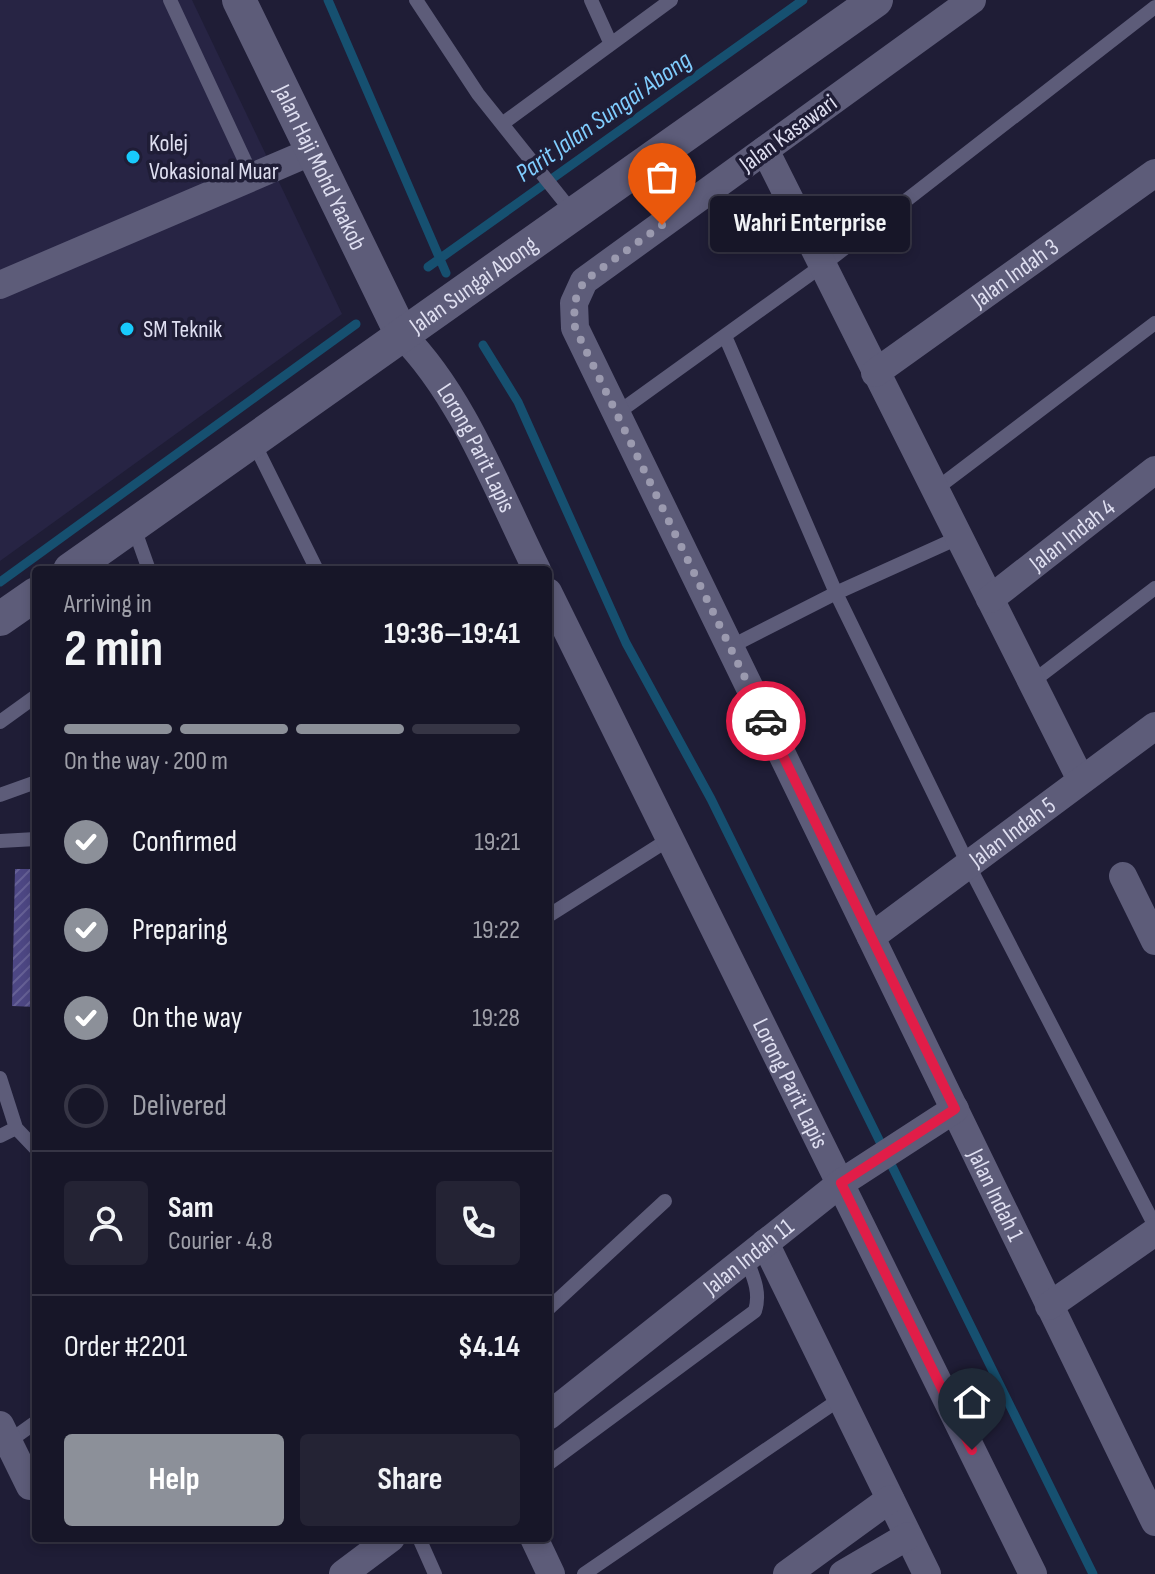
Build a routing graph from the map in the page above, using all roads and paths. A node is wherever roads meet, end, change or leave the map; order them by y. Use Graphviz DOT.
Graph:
graph roads {
  1 [pos="170,0"];
  2 [pos="239,0"];
  3 [pos="416,0"];
  4 [pos="591,0"];
  5 [pos="671,0"];
  6 [pos="876,0"];
  7 [pos="972,0"];
  8 [pos="1155,7"];
  9 [pos="610,42"];
  10 [pos="502,124"];
  11 [pos="765,150"];
  12 [pos="313,151"];
  13 [pos="1155,173"];
  14 [pos="252,176"];
  15 [pos="566,204"];
  16 [pos="823,265"];
  17 [pos="0,285"];
  18 [pos="574,303"];
  19 [pos="1155,323"];
  20 [pos="402,335"];
  21 [pos="725,336"];
  22 [pos="875,373"];
  23 [pos="616,414"];
  24 [pos="253,441"];
  25 [pos="1155,470"];
  26 [pos="936,489"];
  27 [pos="133,525"];
  28 [pos="960,537"];
  29 [pos="76,566"];
  30 [pos="148,566"];
  31 [pos="315,566"];
  32 [pos="535,566"];
  33 [pos="1155,588"];
  34 [pos="836,593"];
  35 [pos="32,597"];
  36 [pos="990,599"];
  37 [pos="552,600"];
  38 [pos="0,619"];
  39 [pos="730,647"];
  40 [pos="1032,682"];
  41 [pos="32,699"];
  42 [pos="0,722"];
  43 [pos="1155,726"];
  44 [pos="1081,780"];
  45 [pos="32,783"];
  46 [pos="0,795"];
  47 [pos="671,838"];
  48 [pos="32,839"];
  49 [pos="0,841"];
  50 [pos="968,864"];
  51 [pos="1123,876"];
  52 [pos="552,913"];
  53 [pos="871,937"];
  54 [pos="1155,941"];
  55 [pos="0,1078"];
  56 [pos="955,1109"];
  57 [pos="16,1128"];
  58 [pos="0,1136"];
  59 [pos="32,1145"];
  60 [pos="852,1175"];
  61 [pos="665,1201"];
  62 [pos="1155,1229"];
  63 [pos="756,1250"];
  64 [pos="552,1305"];
  65 [pos="1049,1306"];
  66 [pos="843,1397"];
  67 [pos="552,1413"];
  68 [pos="32,1423"];
  69 [pos="4,1433"];
  70 [pos="552,1461"];
  71 [pos="1146,1480"];
  72 [pos="30,1486"];
  73 [pos="890,1499"];
  74 [pos="1155,1522"];
  75 [pos="908,1536"];
  76 [pos="386,1542"];
  77 [pos="421,1542"];
  78 [pos="536,1542"];
  79 [pos="860,1570"];
  80 [pos="343,1574"];
  81 [pos="435,1574"];
  82 [pos="551,1574"];
  83 [pos="584,1574"];
  84 [pos="787,1574"];
  85 [pos="927,1574"];
  86 [pos="1033,1574"];
  1 -- 14 [label="lane"];
  2 -- 12 [label="street, Jalan Haji Mohd Yaakob"];
  3 -- 10 [label="lane"];
  4 -- 9 [label="lane"];
  5 -- 9 [label="lane"];
  6 -- 15 [label="street, Jalan Sungai Abong"];
  7 -- 11 [label="street, Jalan Kasawari"];
  8 -- 16 [label="lane"];
  9 -- 10 [label="lane"];
  10 -- 15 [label="lane"];
  11 -- 16 [label="street"];
  11 -- 18 [label="street, Jalan Kasawari"];
  12 -- 14 [label="street"];
  12 -- 20 [label="street, Jalan Haji Mohd Yaakob"];
  13 -- 22 [label="street, Jalan Indah 3"];
  14 -- 17 [label="street"];
  15 -- 20 [label="street, Jalan Sungai Abong"];
  16 -- 21 [label="lane"];
  16 -- 22 [label="street"];
  18 -- 23 [label="street, Jalan Indah 1"];
  19 -- 26 [label="lane"];
  20 -- 24 [label="street, Jalan Sungai Abong"];
  20 -- 32 [label="street, Lorong Parit Lapis"];
  21 -- 23 [label="lane"];
  21 -- 34 [label="lane"];
  22 -- 26 [label="street"];
  23 -- 39 [label="street, Jalan Indah 1"];
  24 -- 27 [label="street, Jalan Sungai Abong"];
  24 -- 31 [label="lane"];
  25 -- 36 [label="street, Jalan Indah 4"];
  26 -- 28 [label="street"];
  27 -- 29 [label="street, Jalan Sungai Abong"];
  27 -- 30 [label="lane"];
  28 -- 34 [label="lane"];
  28 -- 36 [label="street"];
  33 -- 40 [label="lane"];
  34 -- 39 [label="lane"];
  34 -- 50 [label="lane"];
  35 -- 38 [label="street"];
  36 -- 40 [label="street"];
  37 -- 47 [label="street, Lorong Parit Lapis"];
  39 -- 53 [label="street, Jalan Indah 1"];
  40 -- 44 [label="street"];
  41 -- 42 [label="lane"];
  43 -- 44 [label="street, Jalan Indah 5"];
  44 -- 50 [label="street, Jalan Indah 5"];
  45 -- 46 [label="lane"];
  47 -- 52 [label="lane"];
  47 -- 60 [label="street, Lorong Parit Lapis"];
  48 -- 49 [label="lane"];
  50 -- 53 [label="street, Jalan Indah 5"];
  50 -- 62 [label="lane"];
  51 -- 54 [label="street"];
  53 -- 56 [label="street, Jalan Indah 1"];
  55 -- 57 [label="lane"];
  56 -- 60 [label="street, Jalan Indah 11"];
  56 -- 65 [label="street, Jalan Indah 1"];
  57 -- 58 [label="lane"];
  57 -- 59 [label="lane"];
  60 -- 63 [label="street, Jalan Indah 11"];
  60 -- 86 [label="street, Lorong Parit Lapis"];
  61 -- 64 [label="lane"];
  62 -- 65 [label="street"];
  63 -- 66 [label="street"];
  63 -- 67 [label="street, Jalan Indah 11"];
  63 -- 70 [label="lane"];
  65 -- 71 [label="street, Jalan Indah 1"];
  66 -- 73 [label="street"];
  66 -- 83 [label="lane"];
  68 -- 69 [label="lane"];
  69 -- 72 [label="street"];
  71 -- 74 [label="street, Jalan Indah 1"];
  73 -- 75 [label="street"];
  73 -- 84 [label="street"];
  75 -- 79 [label="street"];
  75 -- 85 [label="street"];
  76 -- 80 [label="street"];
  77 -- 81 [label="lane"];
  78 -- 82 [label="street"];
}
